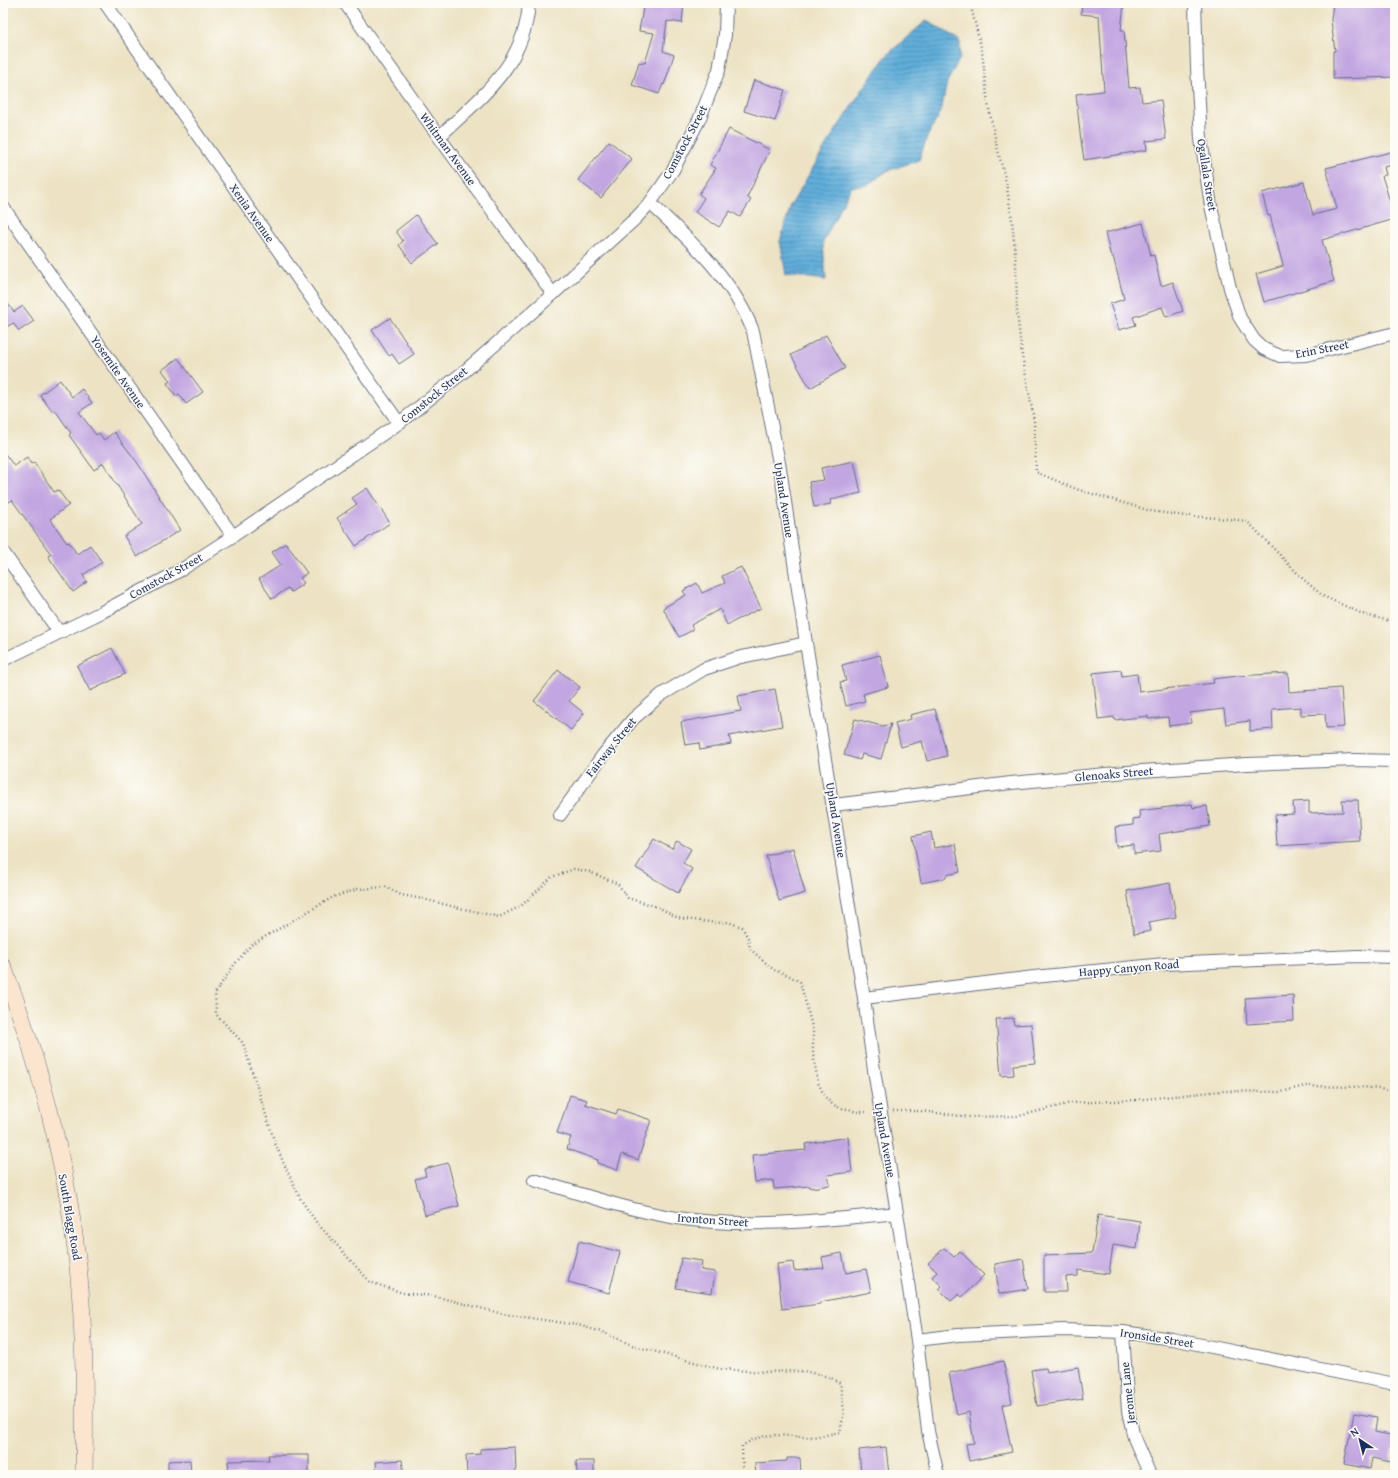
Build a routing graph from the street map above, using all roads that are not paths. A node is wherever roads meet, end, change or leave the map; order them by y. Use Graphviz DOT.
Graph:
graph roads {
  1 [pos="105,3"];
  2 [pos="345,3"];
  3 [pos="530,3"];
  4 [pos="726,3"];
  5 [pos="1196,3"];
  6 [pos="439,137"];
  7 [pos="650,203"];
  8 [pos="3,207"];
  9 [pos="553,294"];
  10 [pos="1395,333"];
  11 [pos="1254,340"];
  12 [pos="399,423"];
  13 [pos="234,536"];
  14 [pos="3,552"];
  15 [pos="59,632"];
  16 [pos="806,643"];
  17 [pos="3,660"];
  18 [pos="1395,761"];
  19 [pos="834,805"];
  20 [pos="560,814"];
  21 [pos="1395,957"];
  22 [pos="3,967"];
  23 [pos="864,998"];
  24 [pos="534,1180"];
  25 [pos="898,1213"];
  26 [pos="1123,1332"];
  27 [pos="916,1340"];
  28 [pos="1395,1384"];
  29 [pos="84,1475"];
  30 [pos="938,1475"];
  31 [pos="1150,1475"];
  1 -- 12 [label="street, Xenia Avenue"];
  2 -- 6 [label="street, Whitman Avenue"];
  3 -- 6 [label="street"];
  4 -- 7 [label="street, Comstock Street"];
  5 -- 11 [label="street, Ogallala Street"];
  6 -- 9 [label="street, Whitman Avenue"];
  7 -- 9 [label="street, Comstock Street"];
  7 -- 16 [label="street, Upland Avenue"];
  8 -- 13 [label="street, Yosemite Avenue"];
  9 -- 12 [label="street, Comstock Street"];
  10 -- 11 [label="street, Erin Street"];
  12 -- 13 [label="street, Comstock Street"];
  13 -- 15 [label="street, Comstock Street"];
  14 -- 15 [label="street"];
  15 -- 17 [label="street, Comstock Street"];
  16 -- 19 [label="street, Upland Avenue"];
  16 -- 20 [label="street, Fairway Street"];
  18 -- 19 [label="street, Glenoaks Street"];
  19 -- 23 [label="street, Upland Avenue"];
  21 -- 23 [label="street, Happy Canyon Road"];
  22 -- 29 [label="main road, South Blagg Road"];
  23 -- 25 [label="street, Upland Avenue"];
  24 -- 25 [label="street, Ironton Street"];
  25 -- 27 [label="street, Upland Avenue"];
  26 -- 27 [label="street, Ironside Street"];
  26 -- 28 [label="street, Ironside Street"];
  26 -- 31 [label="street, Jerome Lane"];
  27 -- 30 [label="street, Upland Avenue"];
}
